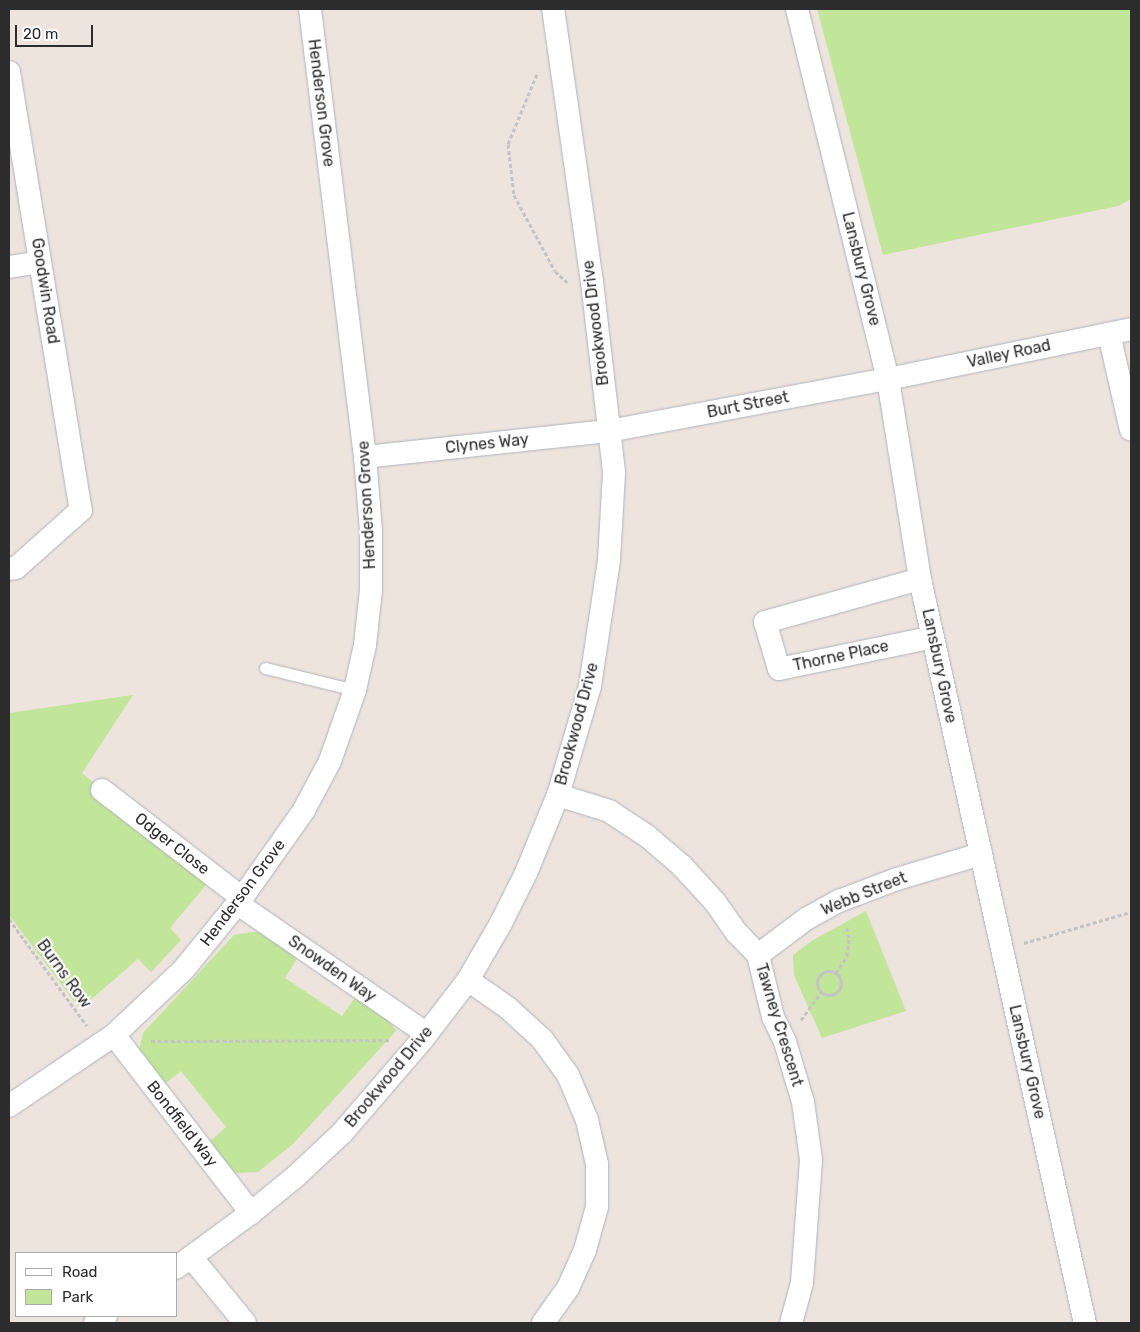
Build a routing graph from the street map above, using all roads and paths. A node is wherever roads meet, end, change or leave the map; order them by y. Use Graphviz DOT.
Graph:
graph roads {
  1 [pos="310,9"];
  2 [pos="553,9"];
  3 [pos="797,9"];
  4 [pos="9,72"];
  5 [pos="537,72"];
  6 [pos="40,262"];
  7 [pos="9,267"];
  8 [pos="595,309"];
  9 [pos="1131,329"];
  10 [pos="1109,334"];
  11 [pos="888,379"];
  12 [pos="1131,430"];
  13 [pos="609,431"];
  14 [pos="366,457"];
  15 [pos="9,569"];
  16 [pos="920,579"];
  17 [pos="933,637"];
  18 [pos="265,668"];
  19 [pos="355,690"];
  20 [pos="102,790"];
  21 [pos="558,795"];
  22 [pos="981,854"];
  23 [pos="240,901"];
  24 [pos="839,901"];
  25 [pos="1131,912"];
  26 [pos="9,919"];
  27 [pos="1002,950"];
  28 [pos="758,955"];
  29 [pos="836,973"];
  30 [pos="468,980"];
  31 [pos="821,992"];
  32 [pos="424,1037"];
  33 [pos="110,1040"];
  34 [pos="785,1042"];
  35 [pos="9,1106"];
  36 [pos="251,1213"];
  37 [pos="184,1263"];
  38 [pos="245,1323"];
  39 [pos="544,1323"];
  40 [pos="791,1323"];
  41 [pos="1085,1323"];
  1 -- 14 [label="street, Henderson Grove"];
  2 -- 8 [label="street, Brookwood Drive"];
  3 -- 11 [label="street, Lansbury Grove"];
  4 -- 6 [label="street, Goodwin Road"];
  5 -- 8 [label="path"];
  6 -- 7 [label="street"];
  6 -- 15 [label="street, Goodwin Road"];
  8 -- 13 [label="street, Brookwood Drive"];
  9 -- 10 [label="street, Valley Road"];
  10 -- 11 [label="street, Valley Road"];
  10 -- 12 [label="street"];
  11 -- 13 [label="street, Burt Street"];
  11 -- 16 [label="street, Lansbury Grove"];
  13 -- 14 [label="street, Clynes Way"];
  13 -- 21 [label="street, Brookwood Drive"];
  14 -- 19 [label="street, Henderson Grove"];
  16 -- 17 [label="street, Lansbury Grove"];
  16 -- 17 [label="street, Thorne Place"];
  17 -- 22 [label="street, Lansbury Grove"];
  18 -- 19 [label="lane"];
  19 -- 23 [label="street, Henderson Grove"];
  20 -- 23 [label="street, Odger Close"];
  21 -- 28 [label="street, Tawney Crescent"];
  21 -- 30 [label="street, Brookwood Drive"];
  22 -- 24 [label="street, Webb Street"];
  22 -- 27 [label="street, Lansbury Grove"];
  23 -- 32 [label="street, Snowden Way"];
  23 -- 33 [label="street, Henderson Grove"];
  24 -- 28 [label="street, Webb Street"];
  24 -- 29 [label="path"];
  25 -- 27 [label="path"];
  26 -- 33 [label="path, Burns Row"];
  27 -- 41 [label="street, Lansbury Grove"];
  28 -- 34 [label="street, Tawney Crescent"];
  29 -- 31 [label="path"];
  29 -- 31 [label="path"];
  30 -- 32 [label="street, Brookwood Drive"];
  30 -- 39 [label="street"];
  31 -- 34 [label="path"];
  32 -- 33 [label="path"];
  32 -- 36 [label="street, Brookwood Drive"];
  33 -- 35 [label="street, Henderson Grove"];
  33 -- 36 [label="street, Bondfield Way"];
  34 -- 40 [label="street, Tawney Crescent"];
  36 -- 37 [label="street, Brookwood Drive"];
  37 -- 38 [label="street"];
}
